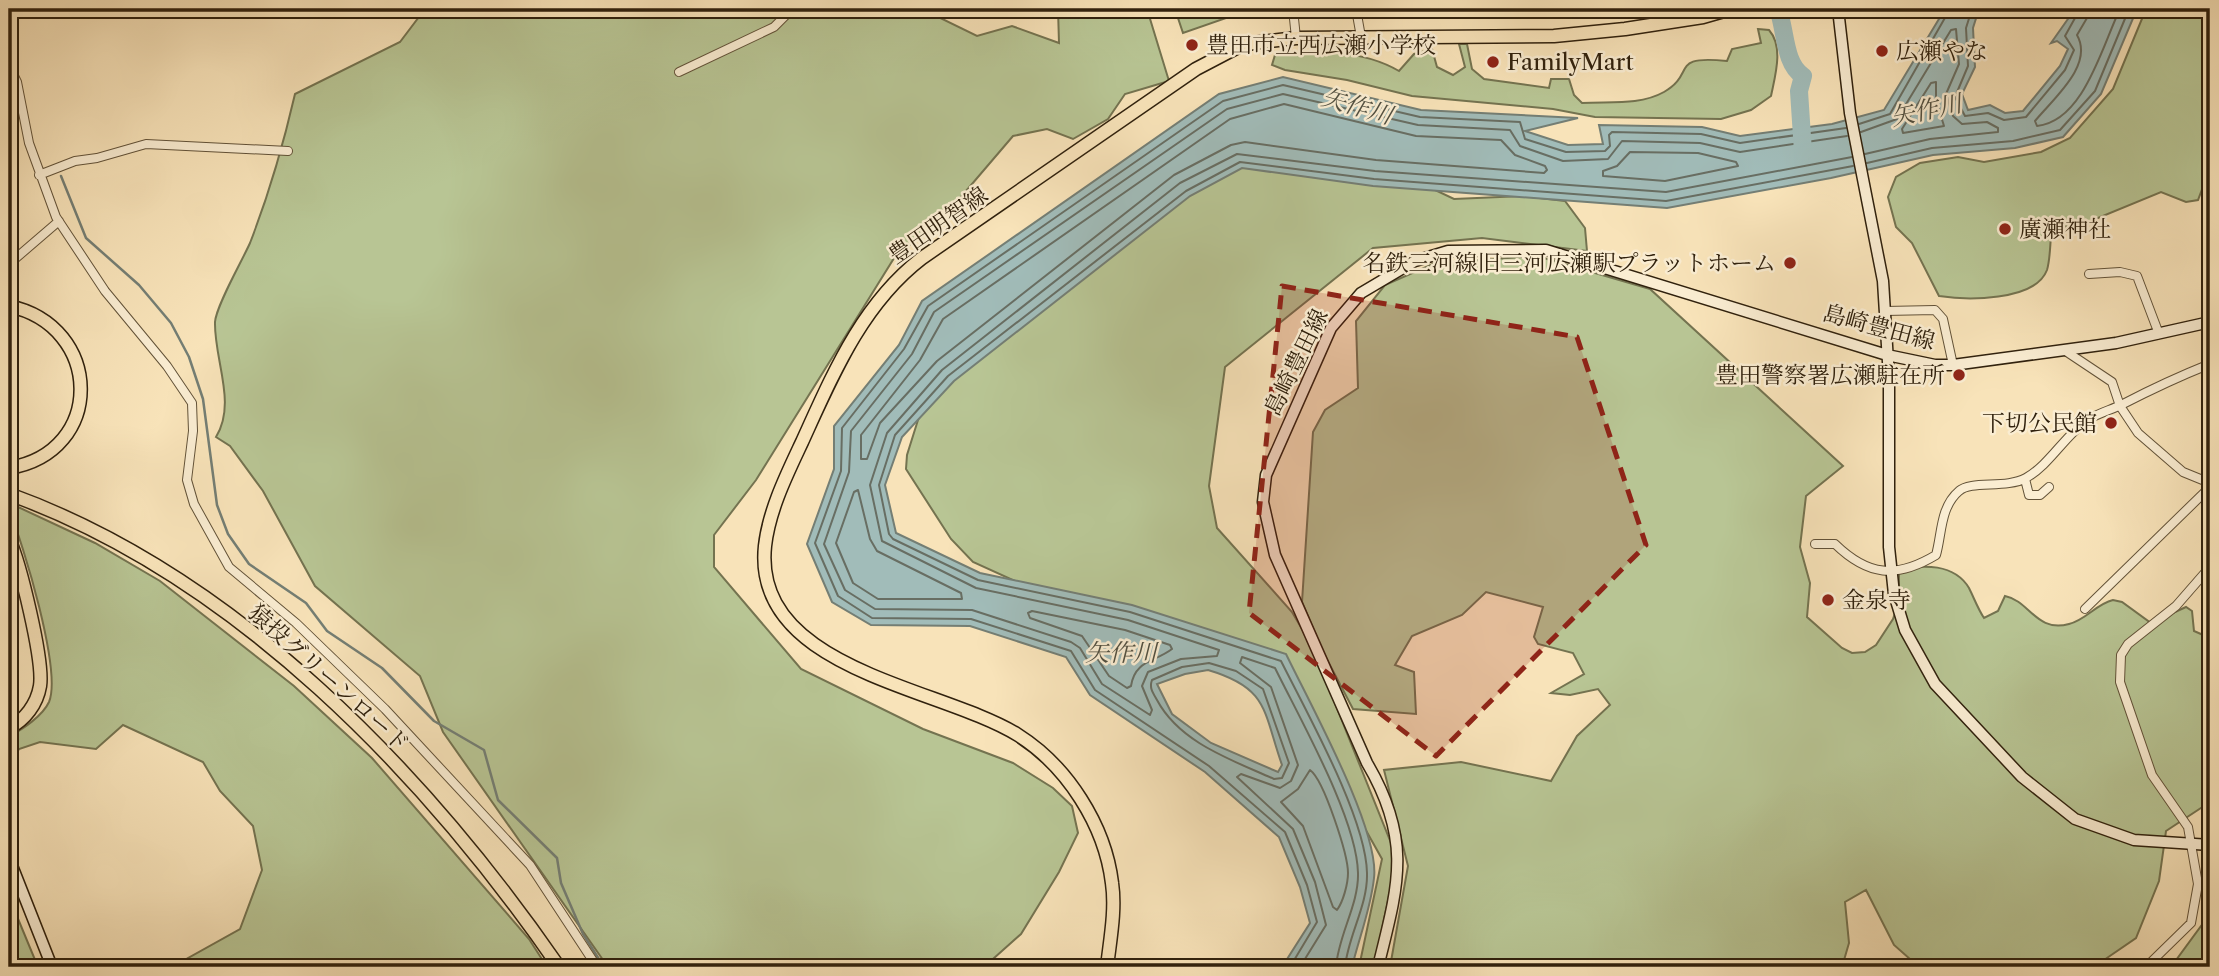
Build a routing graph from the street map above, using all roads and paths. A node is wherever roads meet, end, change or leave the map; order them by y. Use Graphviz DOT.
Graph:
graph roads {
  1 [pos="792,9"];
  2 [pos="1293,9"];
  3 [pos="1356,9"];
  4 [pos="1731,9"];
  5 [pos="1838,9"];
  6 [pos="1702,13"];
  7 [pos="1361,37"];
  8 [pos="1296,38"];
  9 [pos="9,66"];
  10 [pos="679,72"];
  11 [pos="288,150"];
  12 [pos="39,175"];
  13 [pos="59,221"];
  14 [pos="9,264"];
  15 [pos="2089,274"];
  16 [pos="9,306"];
  17 [pos="1885,311"];
  18 [pos="2210,322"];
  19 [pos="2159,334"];
  20 [pos="2064,350"];
  21 [pos="1887,355"];
  22 [pos="2210,364"];
  23 [pos="1953,365"];
  24 [pos="2120,406"];
  25 [pos="9,468"];
  26 [pos="2025,479"];
  27 [pos="2210,485"];
  28 [pos="2049,487"];
  29 [pos="9,494"];
  30 [pos="9,539"];
  31 [pos="1815,544"];
  32 [pos="2210,567"];
  33 [pos="1891,569"];
  34 [pos="2085,609"];
  35 [pos="9,728"];
  36 [pos="2192,842"];
  37 [pos="2210,845"];
  38 [pos="9,858"];
  39 [pos="52,967"];
  40 [pos="559,967"];
  41 [pos="597,967"];
  42 [pos="1107,967"];
  43 [pos="1378,967"];
  44 [pos="2146,967"];
  1 -- 10 [label="street"];
  2 -- 8 [label="street"];
  3 -- 7 [label="street"];
  4 -- 6 [label="main road, 豊田明智線"];
  5 -- 17 [label="main road"];
  6 -- 7 [label="main road, 豊田明智線"];
  7 -- 8 [label="main road, 豊田明智線"];
  8 -- 42 [label="main road, 豊田明智線"];
  9 -- 12 [label="street"];
  11 -- 12 [label="street"];
  12 -- 13 [label="street"];
  13 -- 14 [label="street"];
  13 -- 41 [label="street"];
  15 -- 19 [label="street"];
  16 -- 25 [label="main road"];
  17 -- 21 [label="main road"];
  17 -- 23 [label="street"];
  18 -- 19 [label="main road, 島崎豊田線"];
  19 -- 20 [label="main road, 島崎豊田線"];
  20 -- 23 [label="main road, 島崎豊田線"];
  20 -- 24 [label="street"];
  21 -- 23 [label="main road, 島崎豊田線"];
  21 -- 33 [label="main road"];
  21 -- 43 [label="main road, 島崎豊田線"];
  22 -- 24 [label="street"];
  24 -- 26 [label="street"];
  24 -- 27 [label="street"];
  26 -- 28 [label="street"];
  26 -- 33 [label="street"];
  27 -- 34 [label="street"];
  29 -- 40 [label="main road, 猿投グリーンロード"];
  30 -- 35 [label="main road"];
  31 -- 33 [label="street"];
  32 -- 36 [label="street"];
  33 -- 36 [label="main road"];
  36 -- 37 [label="main road"];
  36 -- 44 [label="street"];
  38 -- 39 [label="main road"];
}
